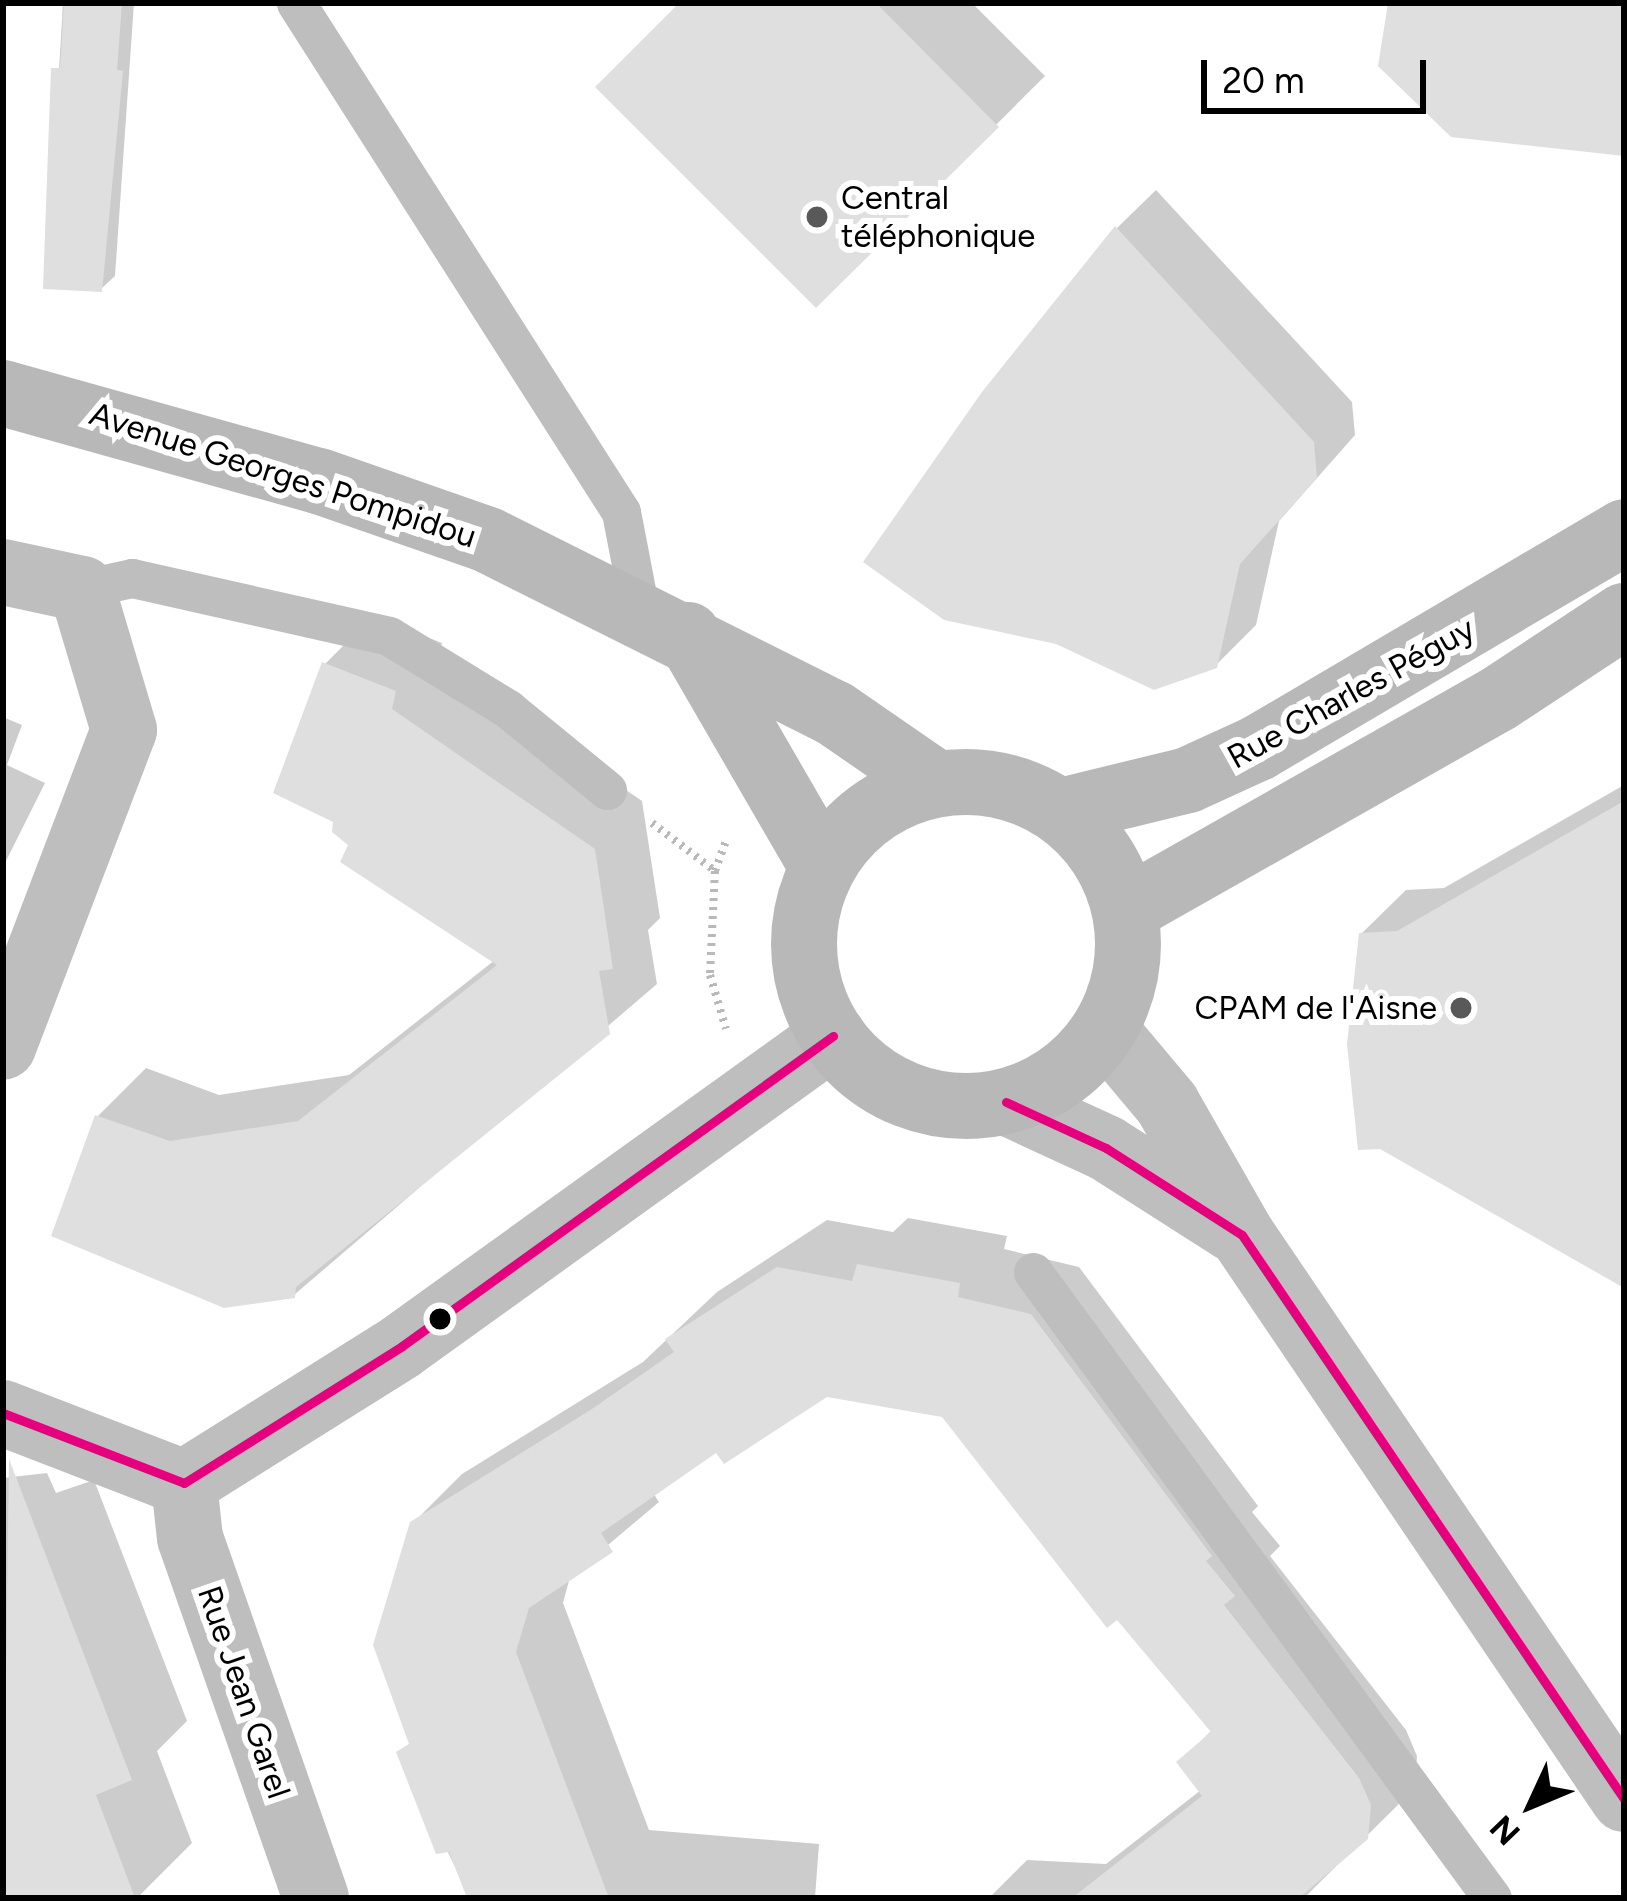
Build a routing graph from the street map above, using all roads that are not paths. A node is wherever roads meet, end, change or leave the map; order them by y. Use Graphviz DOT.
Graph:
graph roads {
  1 [pos="296,3"];
  2 [pos="3,393"];
  3 [pos="1624,532"];
  4 [pos="3,572"];
  5 [pos="82,590"];
  6 [pos="1624,616"];
  7 [pos="664,623"];
  8 [pos="937,784"];
  9 [pos="607,790"];
  10 [pos="1060,811"];
  11 [pos="823,868"];
  12 [pos="1125,910"];
  13 [pos="1105,1030"];
  14 [pos="832,1036"];
  15 [pos="3,1047"];
  16 [pos="1006,1102"];
  17 [pos="1242,1235"];
  18 [pos="1033,1272"];
  19 [pos="3,1413"];
  20 [pos="184,1484"];
  21 [pos="1624,1798"];
  22 [pos="316,1898"];
  23 [pos="1492,1898"];
  1 -- 7 [label="lane"];
  2 -- 7 [label="main road, Avenue Georges Pompidou"];
  3 -- 10 [label="main road, Rue Charles Péguy"];
  4 -- 5 [label="street"];
  5 -- 9 [label="lane"];
  5 -- 15 [label="street"];
  6 -- 12 [label="main road"];
  7 -- 8 [label="main road, Avenue Georges Pompidou"];
  7 -- 11 [label="main road"];
  8 -- 10 [label="main road"];
  8 -- 11 [label="main road"];
  10 -- 12 [label="main road"];
  11 -- 14 [label="main road"];
  12 -- 13 [label="main road"];
  13 -- 16 [label="main road"];
  13 -- 17 [label="street"];
  14 -- 16 [label="main road"];
  14 -- 20 [label="street"];
  16 -- 17 [label="street"];
  17 -- 21 [label="street"];
  18 -- 23 [label="lane"];
  19 -- 20 [label="street"];
  20 -- 22 [label="street, Rue Jean Garel"];
}
